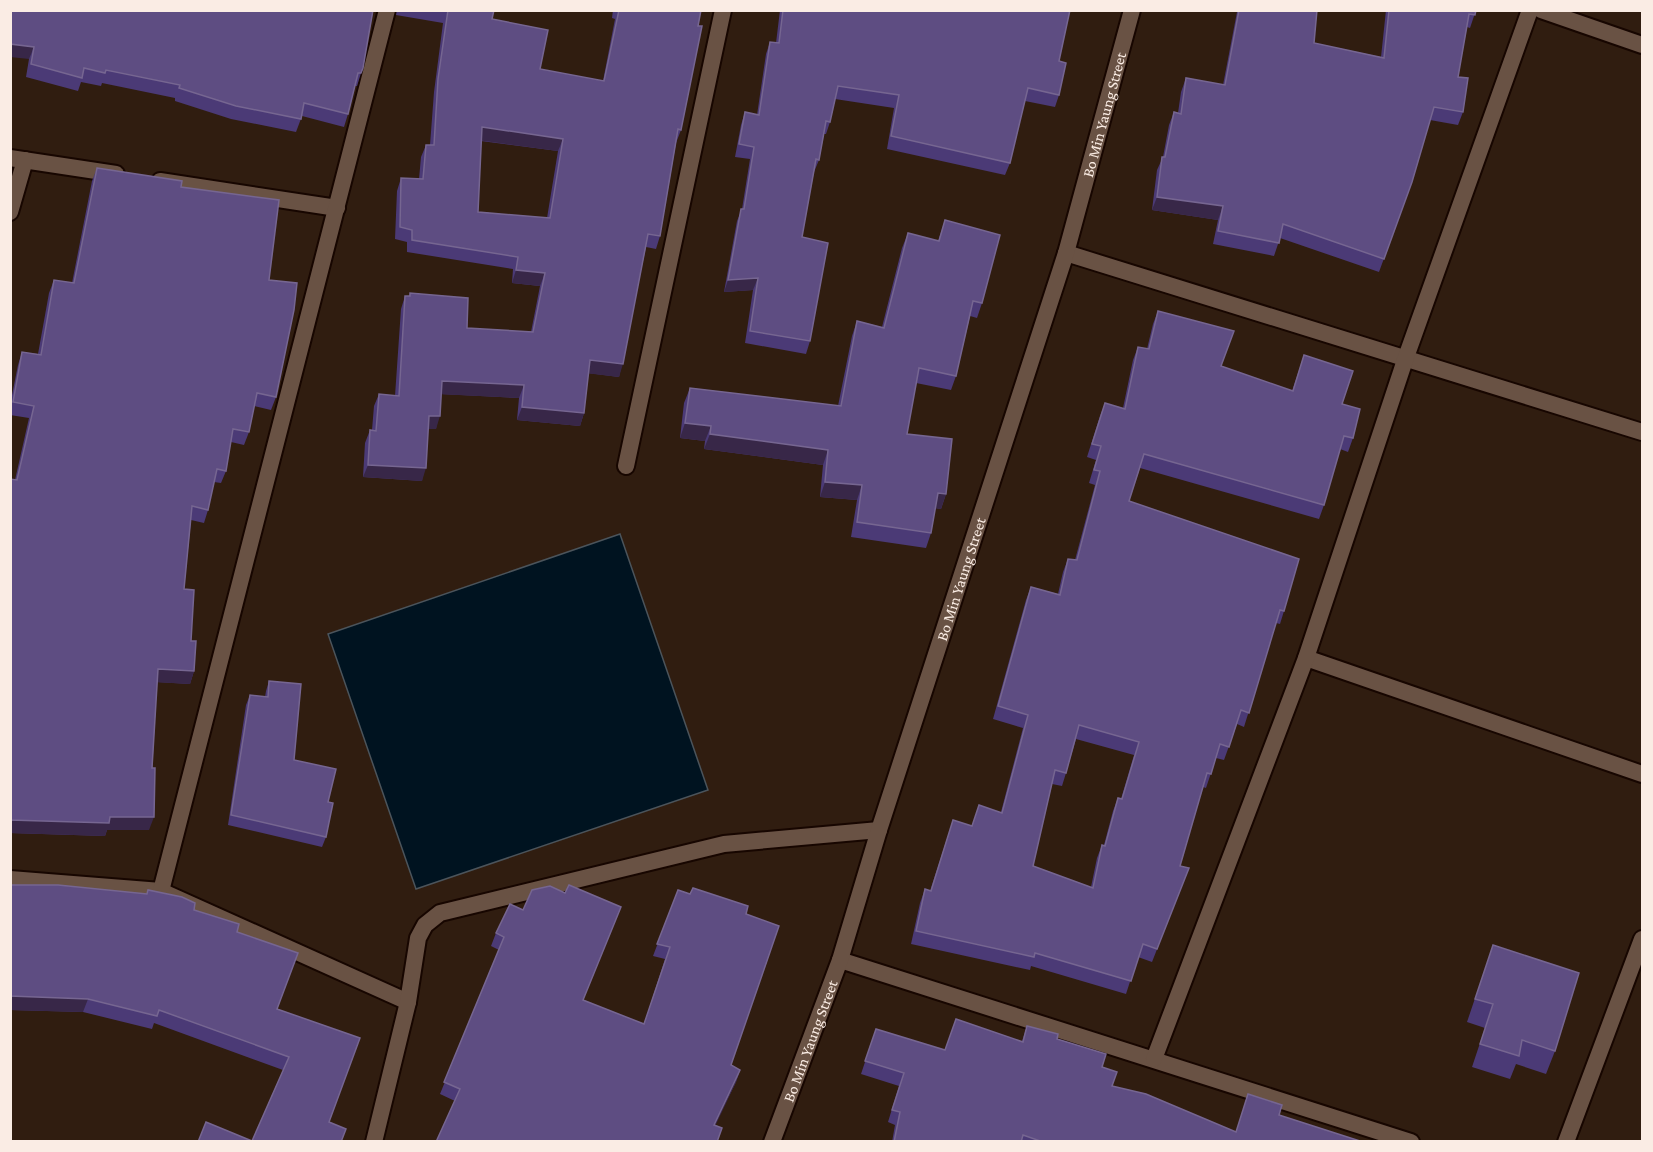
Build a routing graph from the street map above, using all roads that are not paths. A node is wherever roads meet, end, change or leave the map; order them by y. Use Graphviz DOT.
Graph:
graph roads {
  1 [pos="387,10"];
  2 [pos="723,10"];
  3 [pos="1132,10"];
  4 [pos="1530,10"];
  5 [pos="1541,10"];
  6 [pos="1642,45"];
  7 [pos="18,159"];
  8 [pos="337,208"];
  9 [pos="10,212"];
  10 [pos="1066,253"];
  11 [pos="1405,360"];
  12 [pos="1642,432"];
  13 [pos="626,466"];
  14 [pos="1306,658"];
  15 [pos="1642,774"];
  16 [pos="879,830"];
  17 [pos="10,879"];
  18 [pos="161,891"];
  19 [pos="1642,939"];
  20 [pos="840,960"];
  21 [pos="408,1002"];
  22 [pos="1154,1059"];
  23 [pos="374,1142"];
  24 [pos="772,1142"];
  25 [pos="1412,1142"];
  26 [pos="1566,1142"];
  1 -- 8 [label="street"];
  2 -- 13 [label="street"];
  3 -- 10 [label="street, Bo Min Yaung Street"];
  4 -- 11 [label="street"];
  5 -- 6 [label="street"];
  7 -- 8 [label="street"];
  7 -- 9 [label="street"];
  8 -- 18 [label="street"];
  10 -- 11 [label="street"];
  10 -- 16 [label="street, Bo Min Yaung Street"];
  11 -- 12 [label="street"];
  11 -- 14 [label="street"];
  14 -- 15 [label="street"];
  14 -- 22 [label="street"];
  16 -- 20 [label="street, Bo Min Yaung Street"];
  16 -- 21 [label="street"];
  17 -- 18 [label="street"];
  18 -- 21 [label="street"];
  19 -- 26 [label="street"];
  20 -- 22 [label="street"];
  20 -- 24 [label="street, Bo Min Yaung Street"];
  21 -- 23 [label="street"];
  22 -- 25 [label="street"];
}
